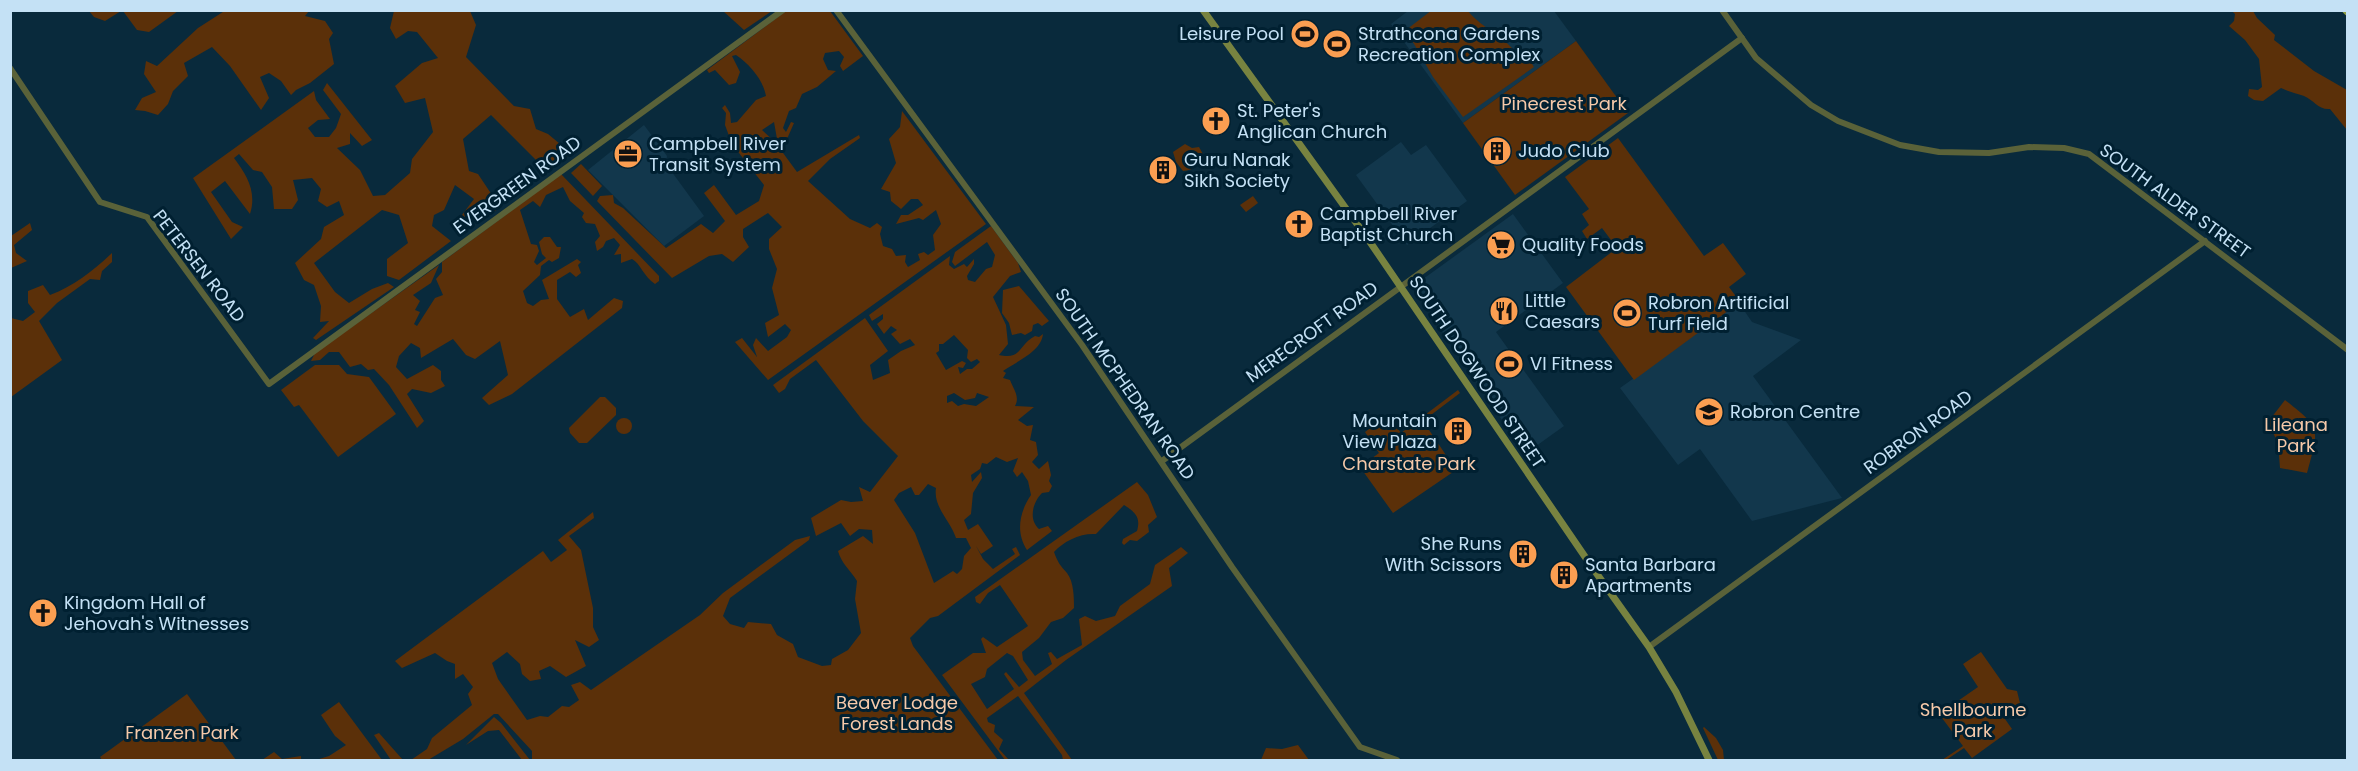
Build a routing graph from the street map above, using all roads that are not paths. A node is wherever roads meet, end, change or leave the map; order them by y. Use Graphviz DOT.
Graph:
graph roads {
  1 [pos="783,10"];
  2 [pos="836,10"];
  3 [pos="1203,10"];
  4 [pos="1722,10"];
  5 [pos="1742,38"];
  6 [pos="10,68"];
  7 [pos="2205,241"];
  8 [pos="1401,286"];
  9 [pos="2348,350"];
  10 [pos="269,384"];
  11 [pos="1162,460"];
  12 [pos="1649,647"];
  13 [pos="1397,760"];
  14 [pos="1709,760"];
  1 -- 10 [label="street, EVERGREEN ROAD"];
  2 -- 11 [label="street, SOUTH MCPHEDRAN ROAD"];
  3 -- 8 [label="main road, SOUTH DOGWOOD STREET"];
  4 -- 5 [label="street, SOUTH ALDER STREET"];
  5 -- 7 [label="street, SOUTH ALDER STREET"];
  5 -- 8 [label="street, MERECROFT ROAD"];
  6 -- 10 [label="street, PETERSEN ROAD"];
  7 -- 9 [label="street, SOUTH ALDER STREET"];
  7 -- 12 [label="street, ROBRON ROAD"];
  8 -- 11 [label="street, MERECROFT ROAD"];
  8 -- 12 [label="main road, SOUTH DOGWOOD STREET"];
  11 -- 13 [label="street, SOUTH MCPHEDRAN ROAD"];
  12 -- 14 [label="main road, SOUTH DOGWOOD STREET"];
}
